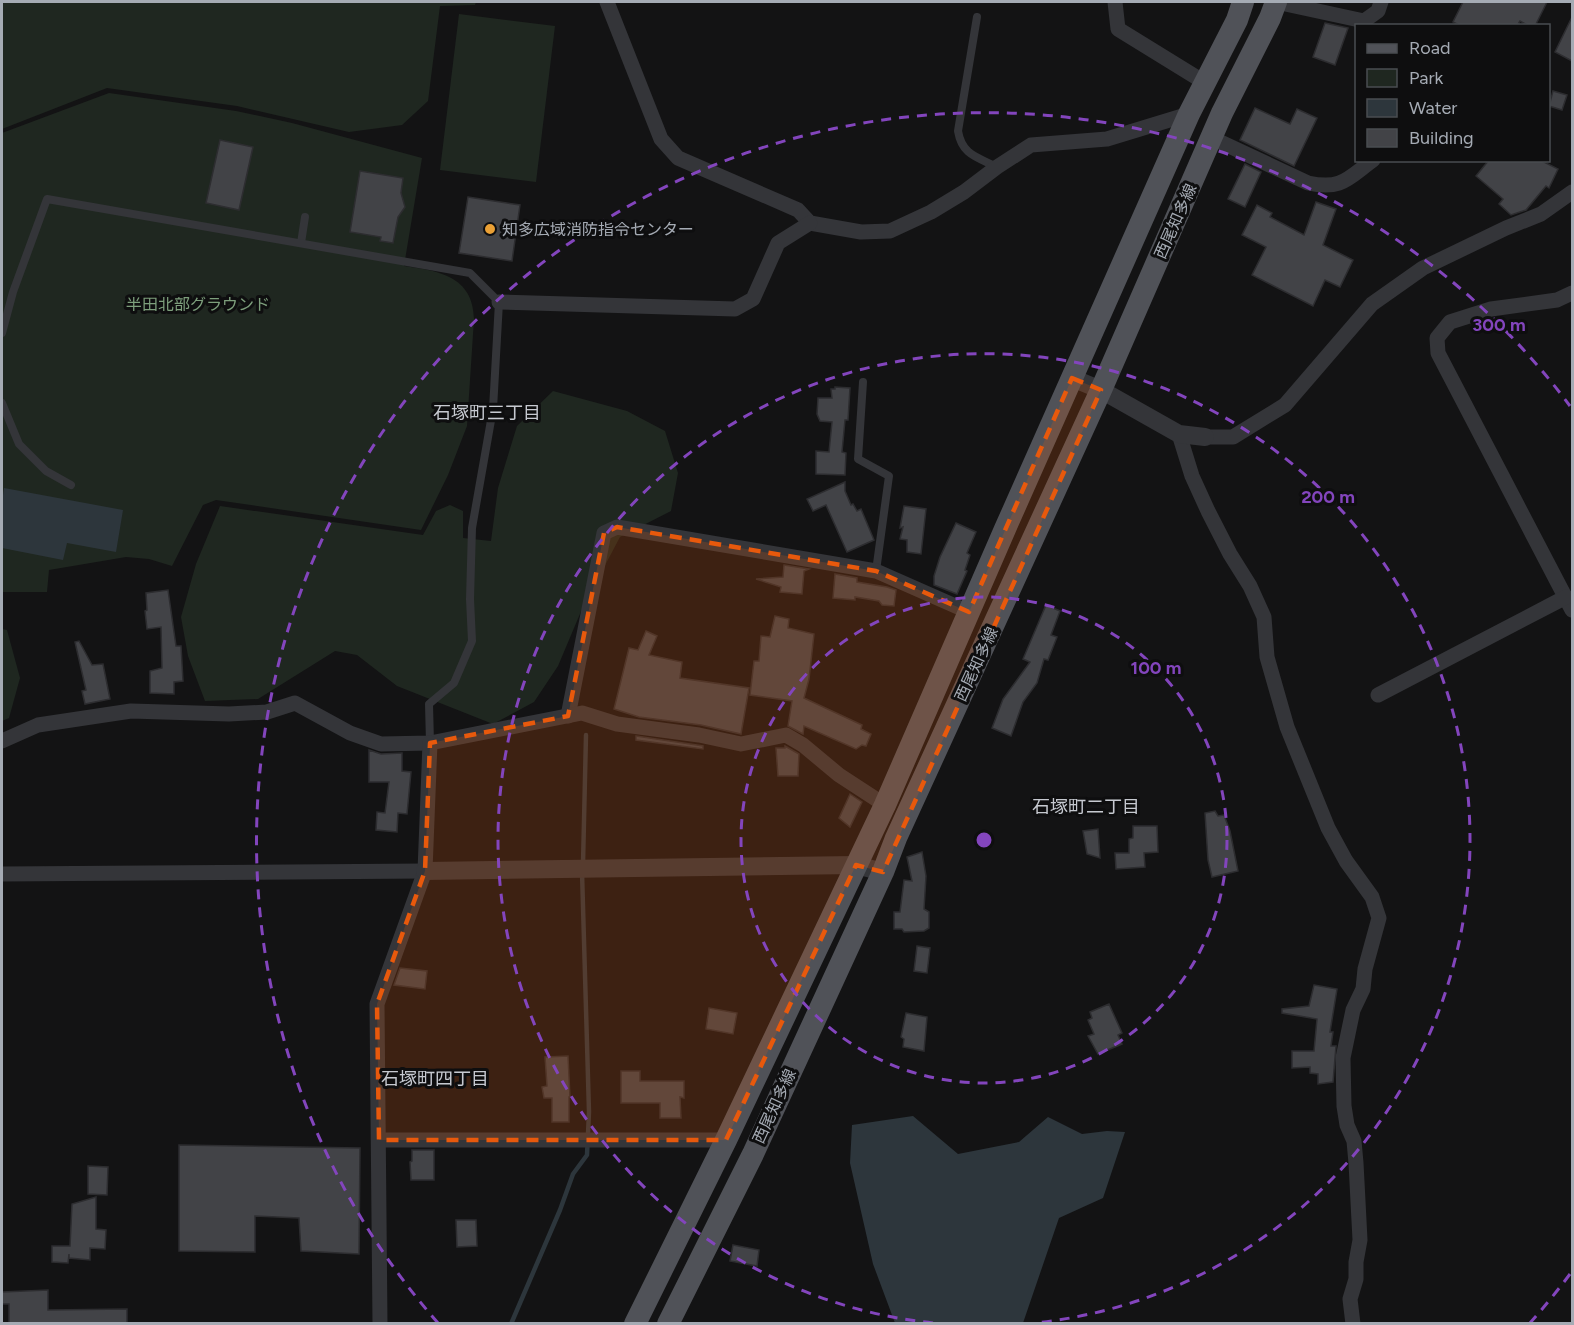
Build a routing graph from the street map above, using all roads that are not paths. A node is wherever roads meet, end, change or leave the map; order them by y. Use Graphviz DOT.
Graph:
graph roads {
  1 [pos="607,2"];
  2 [pos="1115,2"];
  3 [pos="1243,2"];
  4 [pos="1276,2"];
  5 [pos="1381,2"];
  6 [pos="977,18"];
  7 [pos="1204,82"];
  8 [pos="1189,114"];
  9 [pos="1212,138"];
  10 [pos="1370,162"];
  11 [pos="997,167"];
  12 [pos="1572,192"];
  13 [pos="305,218"];
  14 [pos="810,223"];
  15 [pos="301,243"];
  16 [pos="1572,293"];
  17 [pos="499,302"];
  18 [pos="2,333"];
  19 [pos="1072,378"];
  20 [pos="863,382"];
  21 [pos="1101,390"];
  22 [pos="2,403"];
  23 [pos="1179,434"];
  24 [pos="1205,437"];
  25 [pos="71,485"];
  26 [pos="876,571"];
  27 [pos="1569,603"];
  28 [pos="969,612"];
  29 [pos="1378,695"];
  30 [pos="568,716"];
  31 [pos="2,741"];
  32 [pos="430,743"];
  33 [pos="885,805"];
  34 [pos="856,865"];
  35 [pos="425,870"];
  36 [pos="884,872"];
  37 [pos="2,873"];
  38 [pos="379,1140"];
  39 [pos="726,1140"];
  40 [pos="381,1323"];
  41 [pos="635,1323"];
  42 [pos="668,1323"];
  43 [pos="1353,1323"];
  1 -- 14 [label="street"];
  2 -- 7 [label="street"];
  3 -- 7 [label="main road, 西尾知多線"];
  4 -- 5 [label="street"];
  4 -- 9 [label="main road, 西尾知多線"];
  6 -- 11 [label="lane"];
  7 -- 8 [label="main road, 西尾知多線"];
  8 -- 11 [label="street"];
  8 -- 19 [label="main road, 西尾知多線"];
  9 -- 10 [label="street"];
  9 -- 21 [label="main road, 西尾知多線"];
  11 -- 14 [label="street"];
  12 -- 24 [label="street"];
  13 -- 15 [label="lane"];
  14 -- 17 [label="street"];
  15 -- 17 [label="lane"];
  15 -- 18 [label="lane"];
  16 -- 27 [label="street"];
  17 -- 32 [label="lane"];
  19 -- 21 [label="street"];
  19 -- 28 [label="main road, 西尾知多線"];
  20 -- 26 [label="lane"];
  21 -- 23 [label="street"];
  21 -- 36 [label="main road, 西尾知多線"];
  22 -- 25 [label="lane"];
  23 -- 24 [label="street"];
  23 -- 43 [label="street"];
  26 -- 28 [label="street"];
  26 -- 30 [label="street"];
  27 -- 29 [label="street"];
  28 -- 33 [label="main road, 西尾知多線"];
  30 -- 32 [label="street"];
  30 -- 33 [label="street"];
  31 -- 32 [label="street"];
  32 -- 35 [label="street"];
  33 -- 34 [label="main road, 西尾知多線"];
  34 -- 35 [label="street"];
  34 -- 36 [label="street"];
  34 -- 39 [label="main road, 西尾知多線"];
  35 -- 37 [label="street"];
  35 -- 38 [label="street"];
  36 -- 42 [label="main road, 西尾知多線"];
  38 -- 39 [label="street"];
  38 -- 40 [label="street"];
  39 -- 41 [label="main road, 西尾知多線"];
}
